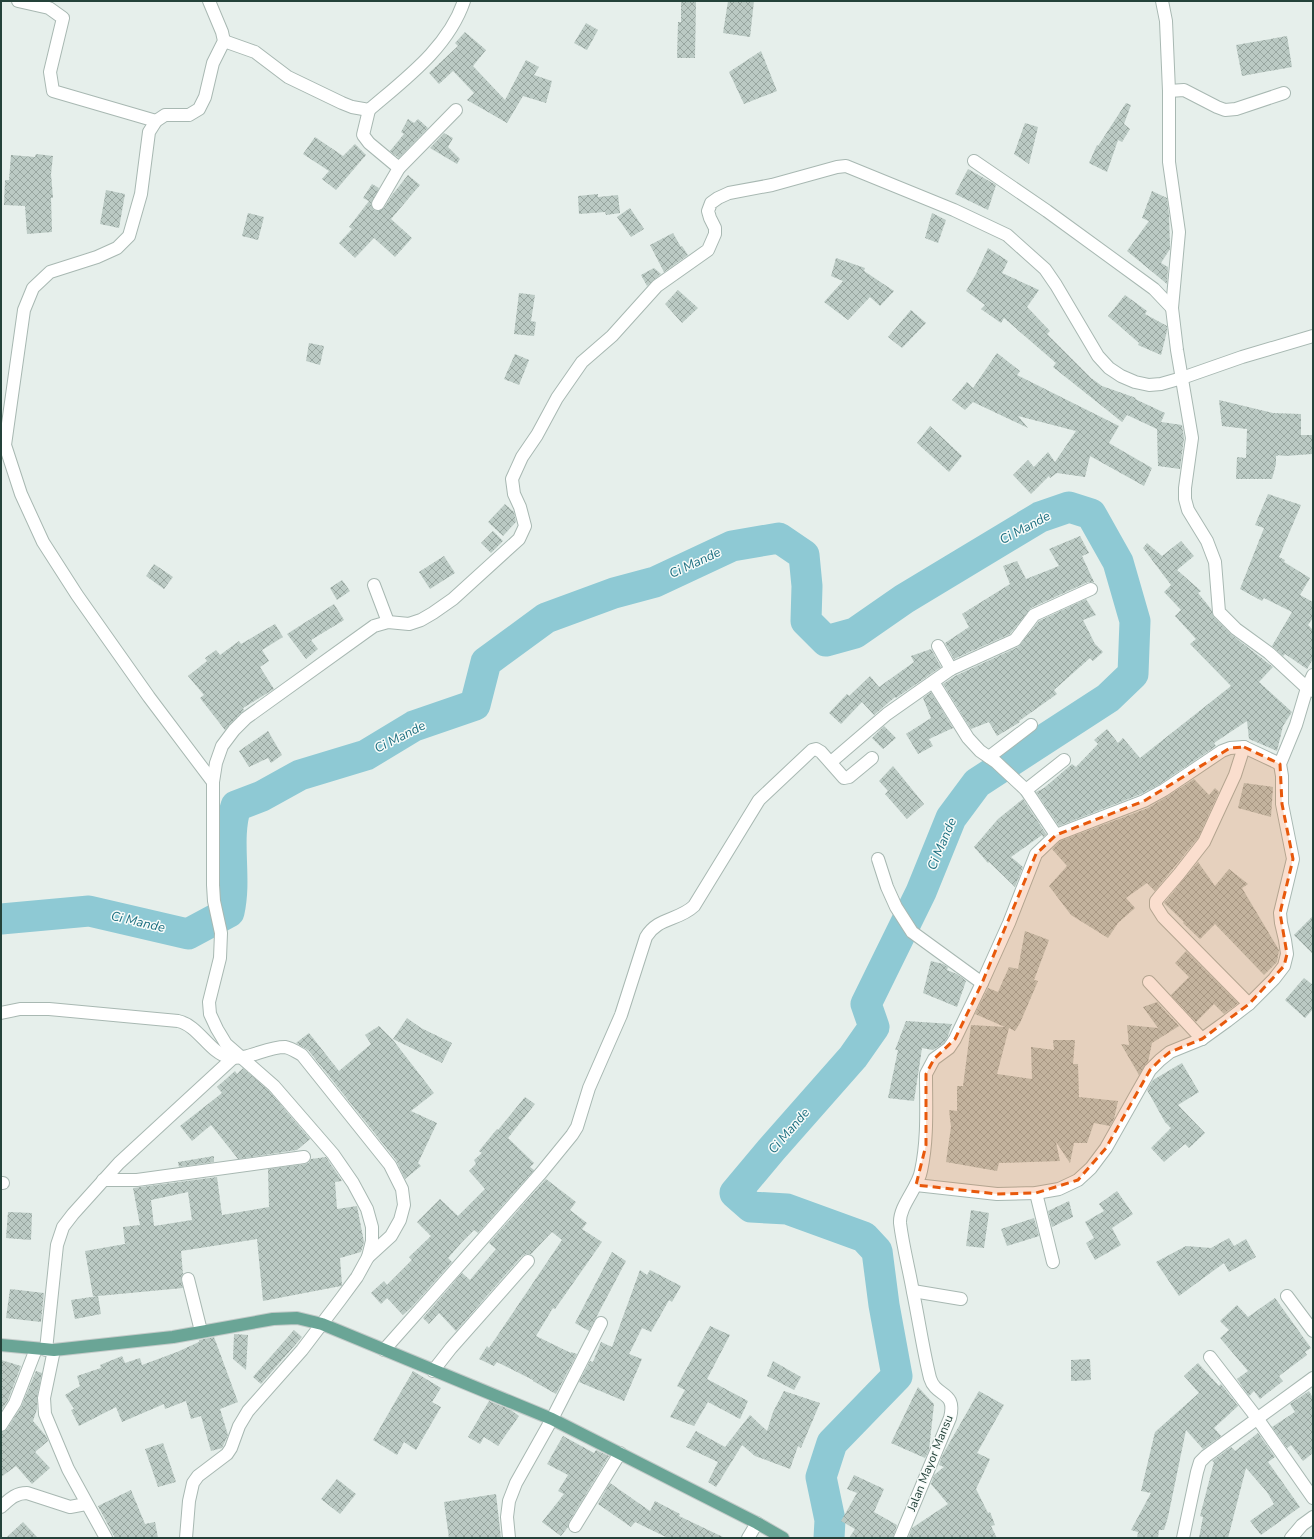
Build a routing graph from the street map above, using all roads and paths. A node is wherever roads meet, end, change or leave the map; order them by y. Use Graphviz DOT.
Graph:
graph roads {
  1 [pos="18,1"];
  2 [pos="209,1"];
  3 [pos="464,1"];
  4 [pos="1162,1"];
  5 [pos="224,41"];
  6 [pos="1169,90"];
  7 [pos="1284,93"];
  8 [pos="369,110"];
  9 [pos="456,110"];
  10 [pos="156,121"];
  11 [pos="974,161"];
  12 [pos="399,168"];
  13 [pos="378,204"];
  14 [pos="1172,308"];
  15 [pos="1313,336"];
  16 [pos="1182,378"];
  17 [pos="374,585"];
  18 [pos="1091,589"];
  19 [pos="388,622"];
  20 [pos="938,646"];
  21 [pos="952,668"];
  22 [pos="1313,675"];
  23 [pos="933,682"];
  24 [pos="1310,689"];
  25 [pos="1031,725"];
  26 [pos="1244,747"];
  27 [pos="872,758"];
  28 [pos="992,760"];
  29 [pos="1064,760"];
  30 [pos="831,762"];
  31 [pos="1280,764"];
  32 [pos="213,782"];
  33 [pos="1026,790"];
  34 [pos="1056,835"];
  35 [pos="878,860"];
  36 [pos="1149,982"];
  37 [pos="982,983"];
  38 [pos="1249,1004"];
  39 [pos="1,1013"];
  40 [pos="1202,1039"];
  41 [pos="238,1057"];
  42 [pos="304,1157"];
  43 [pos="104,1180"];
  44 [pos="916,1185"];
  45 [pos="1036,1193"];
  46 [pos="368,1257"];
  47 [pos="528,1261"];
  48 [pos="1053,1262"];
  49 [pos="188,1279"];
  50 [pos="913,1291"];
  51 [pos="1287,1296"];
  52 [pos="961,1299"];
  53 [pos="601,1323"];
  54 [pos="322,1324"];
  55 [pos="201,1331"];
  56 [pos="1313,1331"];
  57 [pos="1,1345"];
  58 [pos="45,1350"];
  59 [pos="384,1350"];
  60 [pos="1210,1357"];
  61 [pos="433,1371"];
  62 [pos="1313,1378"];
  63 [pos="1257,1418"];
  64 [pos="552,1419"];
  65 [pos="1,1425"];
  66 [pos="620,1454"];
  67 [pos="1313,1498"];
  68 [pos="86,1504"];
  69 [pos="1,1507"];
  70 [pos="1313,1518"];
  71 [pos="757,1523"];
  72 [pos="575,1526"];
  73 [pos="106,1538"];
  74 [pos="186,1538"];
  75 [pos="509,1538"];
  76 [pos="748,1538"];
  77 [pos="783,1538"];
  78 [pos="900,1538"];
  79 [pos="1183,1538"];
  80 [pos="1292,1538"];
  1 -- 10 [label="street"];
  2 -- 5 [label="street"];
  3 -- 8 [label="street"];
  4 -- 6 [label="street"];
  5 -- 8 [label="street"];
  5 -- 10 [label="street"];
  6 -- 7 [label="street"];
  6 -- 14 [label="street"];
  8 -- 12 [label="street"];
  9 -- 12 [label="street"];
  10 -- 32 [label="street"];
  11 -- 14 [label="street"];
  12 -- 13 [label="street"];
  14 -- 16 [label="street"];
  15 -- 16 [label="street"];
  16 -- 19 [label="street"];
  16 -- 24 [label="street"];
  17 -- 19 [label="street"];
  18 -- 21 [label="street"];
  19 -- 32 [label="street"];
  20 -- 21 [label="street"];
  21 -- 23 [label="street"];
  22 -- 24 [label="street"];
  23 -- 28 [label="street"];
  23 -- 30 [label="street"];
  24 -- 31 [label="street"];
  25 -- 28 [label="street"];
  26 -- 31 [label="street"];
  26 -- 34 [label="street"];
  26 -- 38 [label="street"];
  27 -- 30 [label="street"];
  28 -- 33 [label="street"];
  29 -- 33 [label="street"];
  30 -- 59 [label="street"];
  31 -- 38 [label="street"];
  32 -- 41 [label="street"];
  33 -- 34 [label="street"];
  34 -- 37 [label="street"];
  35 -- 37 [label="street"];
  36 -- 40 [label="street"];
  37 -- 44 [label="street"];
  38 -- 40 [label="street"];
  39 -- 41 [label="street"];
  40 -- 45 [label="street"];
  41 -- 43 [label="street"];
  41 -- 46 [label="street"];
  41 -- 46 [label="street"];
  42 -- 43 [label="street"];
  43 -- 58 [label="street"];
  44 -- 45 [label="street"];
  44 -- 50 [label="street, Jalan Mayor Mansu"];
  45 -- 48 [label="street"];
  46 -- 54 [label="street"];
  47 -- 61 [label="street"];
  49 -- 55 [label="street"];
  50 -- 52 [label="street"];
  50 -- 78 [label="street, Jalan Mayor Mansu"];
  51 -- 56 [label="street"];
  53 -- 64 [label="street"];
  54 -- 55 [label="main road"];
  54 -- 59 [label="main road"];
  54 -- 74 [label="street"];
  55 -- 58 [label="main road"];
  57 -- 58 [label="main road"];
  58 -- 65 [label="street"];
  58 -- 68 [label="street"];
  59 -- 61 [label="main road"];
  60 -- 63 [label="street"];
  61 -- 64 [label="main road"];
  62 -- 63 [label="street"];
  63 -- 67 [label="street"];
  63 -- 79 [label="street"];
  64 -- 66 [label="main road"];
  64 -- 75 [label="street"];
  66 -- 71 [label="main road"];
  66 -- 72 [label="street"];
  68 -- 69 [label="street"];
  68 -- 73 [label="street"];
  70 -- 80 [label="street"];
  71 -- 76 [label="street"];
  71 -- 77 [label="main road"];
}
